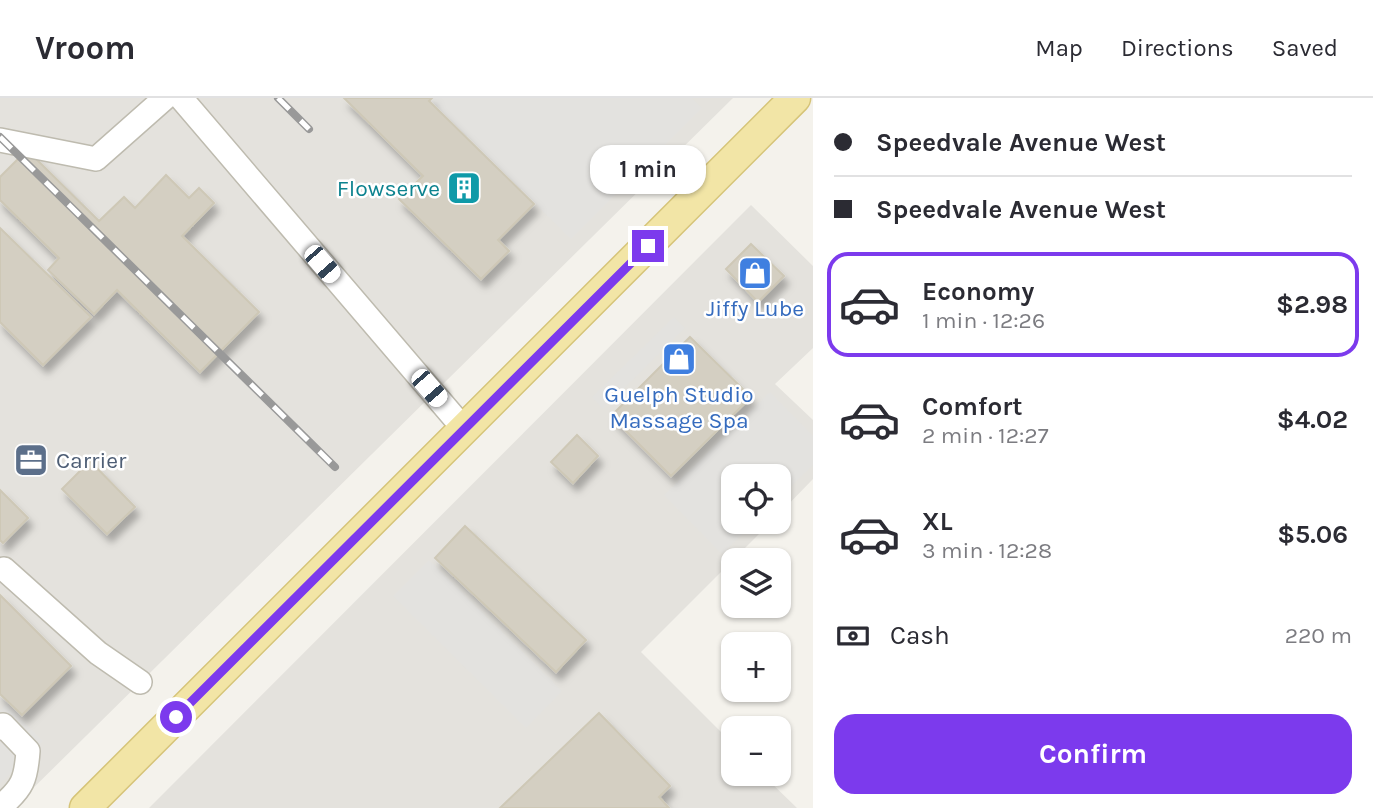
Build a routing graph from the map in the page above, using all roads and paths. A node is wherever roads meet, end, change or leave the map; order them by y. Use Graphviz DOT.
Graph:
graph roads {
  1 [pos="165,98"];
  2 [pos="181,98"];
  3 [pos="796,98"];
  4 [pos="0,140"];
  5 [pos="464,429"];
  6 [pos="4,569"];
  7 [pos="140,682"];
  8 [pos="0,728"];
  9 [pos="0,807"];
  10 [pos="85,808"];
  1 -- 4 [label="lane"];
  2 -- 5 [label="lane"];
  3 -- 5 [label="main road"];
  5 -- 10 [label="main road"];
  6 -- 7 [label="lane"];
  8 -- 9 [label="lane"];
}
